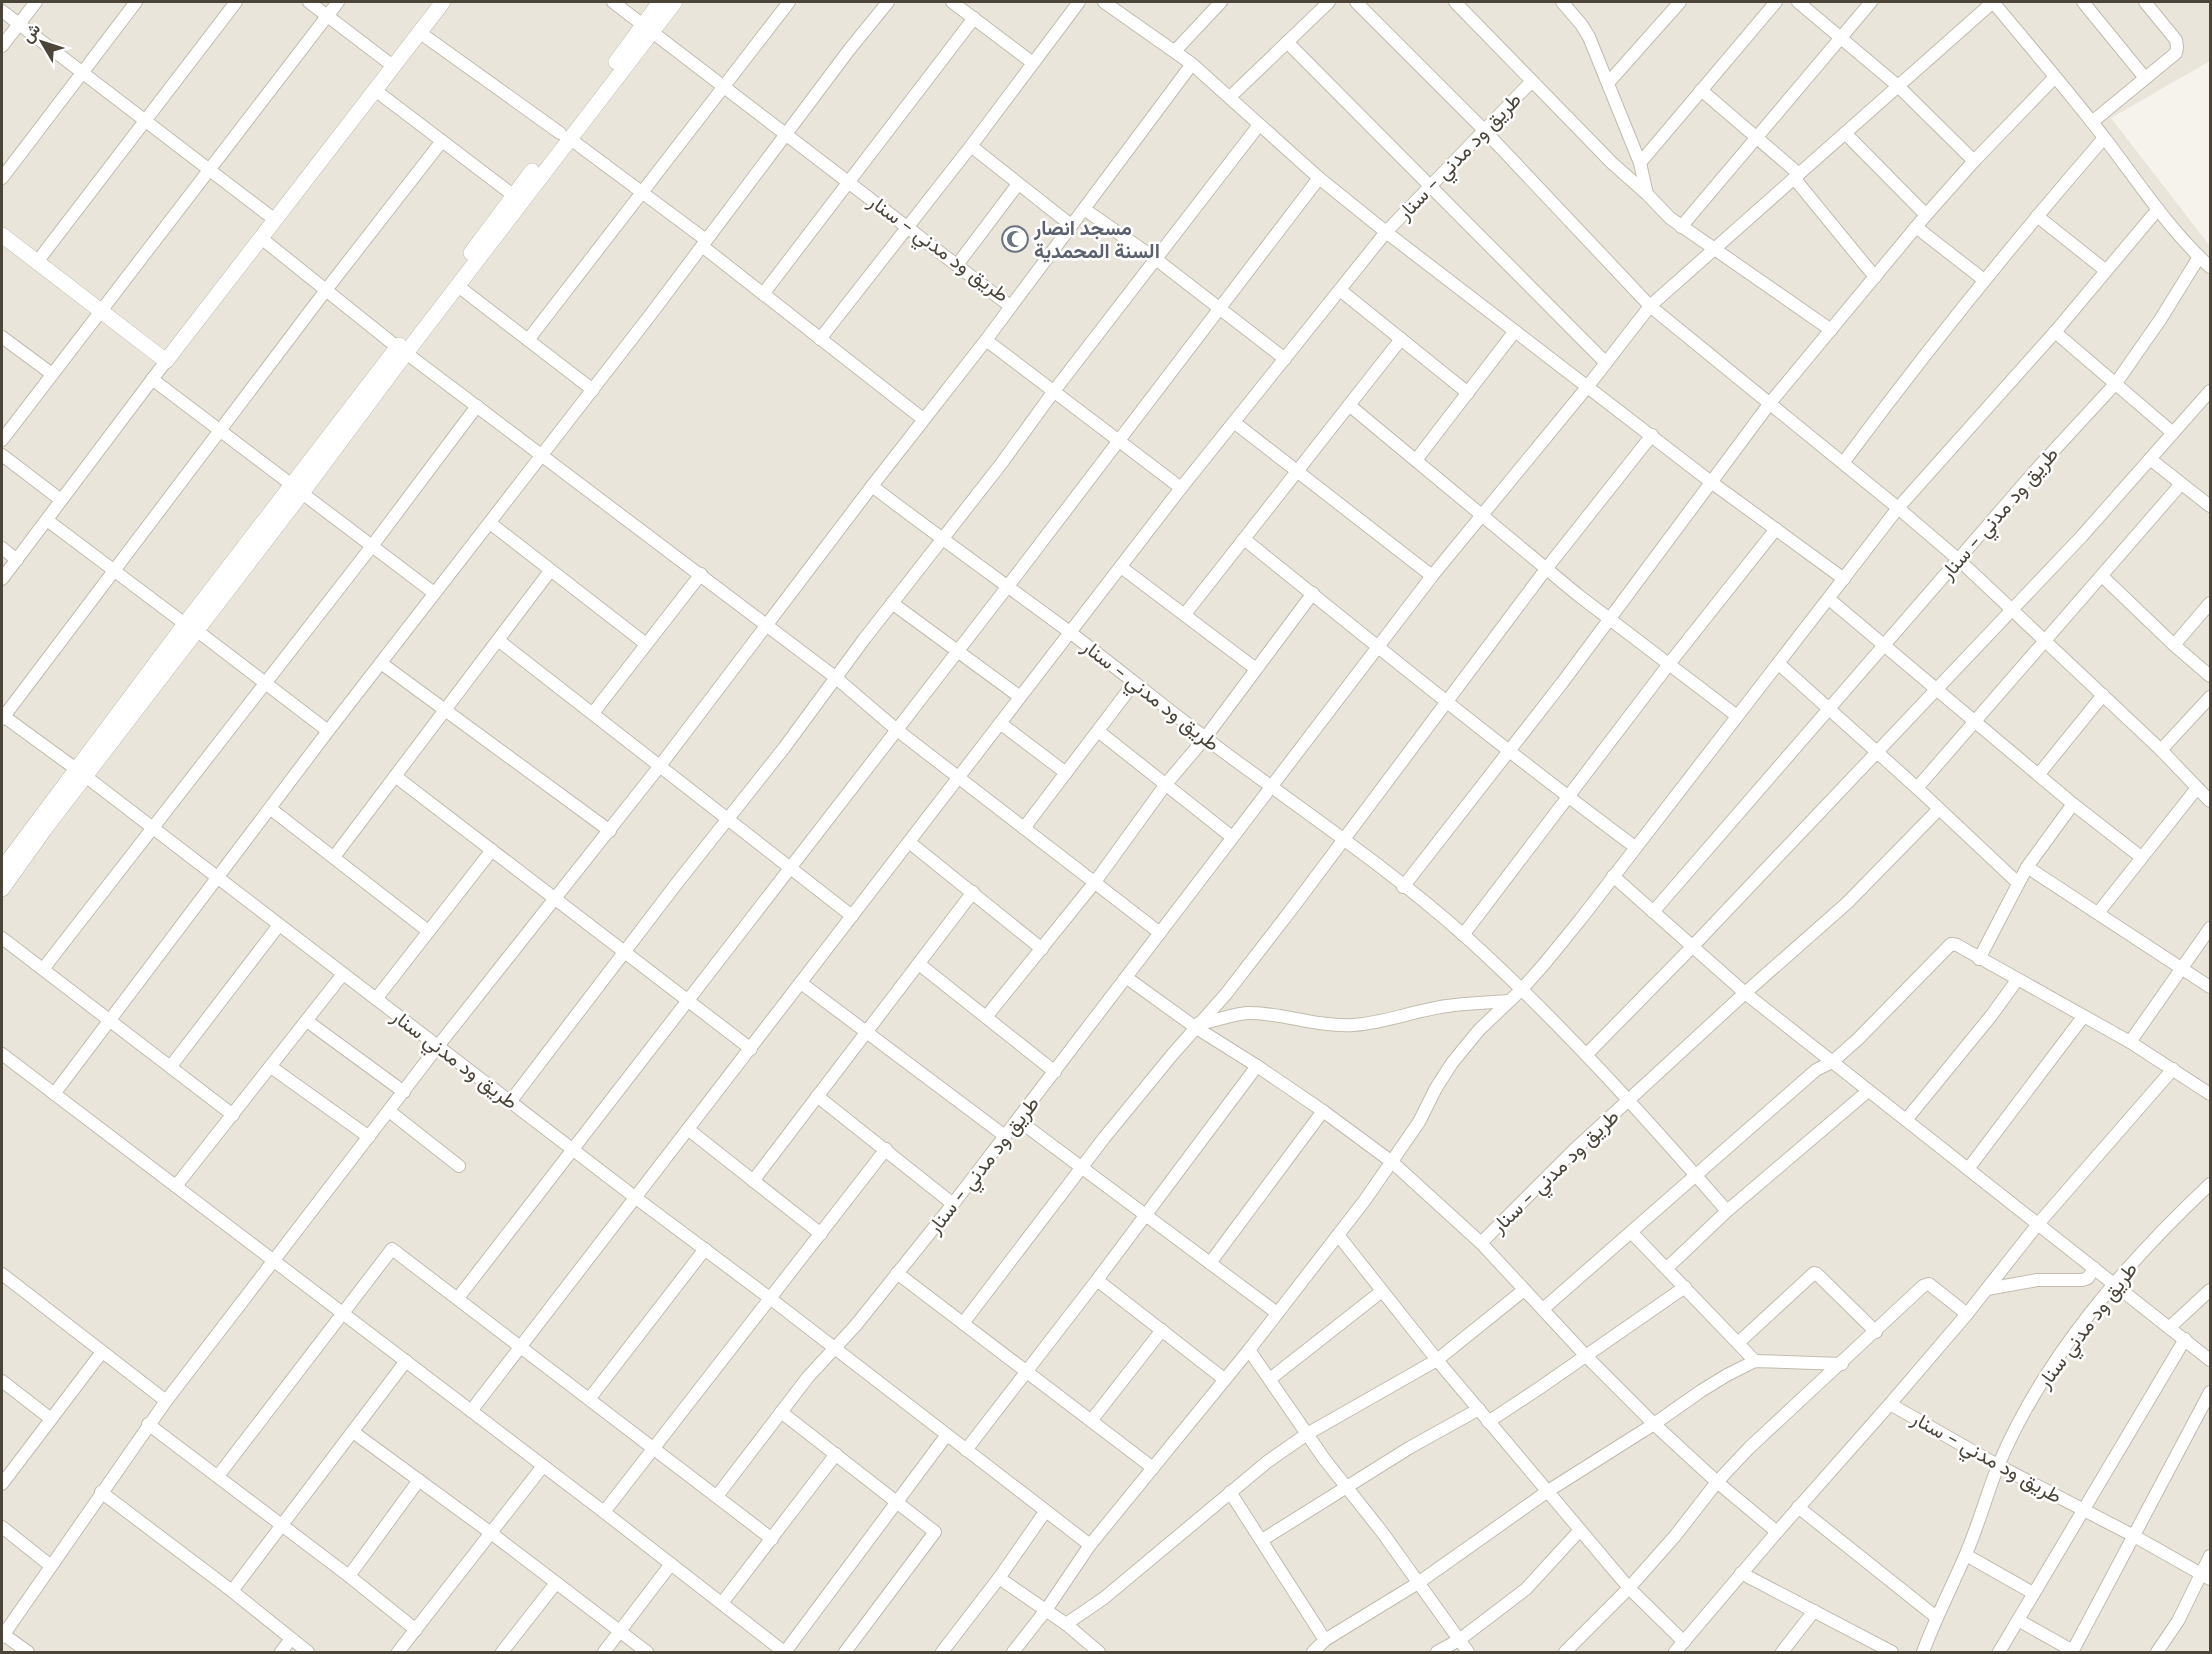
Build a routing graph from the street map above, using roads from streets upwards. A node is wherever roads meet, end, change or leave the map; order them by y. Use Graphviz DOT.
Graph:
graph roads {
  1 [pos="36,2"];
  2 [pos="136,2"];
  3 [pos="236,2"];
  4 [pos="309,2"];
  5 [pos="338,2"];
  6 [pos="443,2"];
  7 [pos="613,2"];
  8 [pos="660,2"];
  9 [pos="675,2"];
  10 [pos="789,2"];
  11 [pos="888,2"];
  12 [pos="952,2"];
  13 [pos="1079,2"];
  14 [pos="1104,2"];
  15 [pos="1221,2"];
  16 [pos="1329,2"];
  17 [pos="1356,2"];
  18 [pos="1455,2"];
  19 [pos="1562,2"];
  20 [pos="1680,2"];
  21 [pos="1776,2"];
  22 [pos="1798,2"];
  23 [pos="1871,2"];
  24 [pos="1993,2"];
  25 [pos="2083,2"];
  26 [pos="2145,2"];
  27 [pos="2,11"];
  28 [pos="327,16"];
  29 [pos="974,18"];
  30 [pos="18,24"];
  31 [pos="647,28"];
  32 [pos="419,32"];
  33 [pos="1841,37"];
  34 [pos="1287,42"];
  35 [pos="2,46"];
  36 [pos="1175,51"];
  37 [pos="1033,63"];
  38 [pos="1192,64"];
  39 [pos="393,66"];
  40 [pos="82,73"];
  41 [pos="2055,77"];
  42 [pos="2145,78"];
  43 [pos="1532,81"];
  44 [pos="1608,83"];
  45 [pos="1898,86"];
  46 [pos="723,87"];
  47 [pos="375,90"];
  48 [pos="1701,90"];
  49 [pos="1230,97"];
  50 [pos="146,121"];
  51 [pos="2092,122"];
  52 [pos="1260,125"];
  53 [pos="1484,130"];
  54 [pos="1845,133"];
  55 [pos="565,135"];
  56 [pos="786,135"];
  57 [pos="1757,138"];
  58 [pos="2104,138"];
  59 [pos="442,141"];
  60 [pos="971,146"];
  61 [pos="1974,161"];
  62 [pos="1640,163"];
  63 [pos="208,170"];
  64 [pos="1797,176"];
  65 [pos="2,178"];
  66 [pos="1319,178"];
  67 [pos="849,182"];
  68 [pos="1018,184"];
  69 [pos="1431,185"];
  70 [pos="643,192"];
  71 [pos="1647,194"];
  72 [pos="513,195"];
  73 [pos="1084,209"];
  74 [pos="2158,209"];
  75 [pos="1926,215"];
  76 [pos="2037,216"];
  77 [pos="275,220"];
  78 [pos="1071,225"];
  79 [pos="1681,226"];
  80 [pos="1916,226"];
  81 [pos="908,227"];
  82 [pos="1386,232"];
  83 [pos="2,235"];
  84 [pos="261,238"];
  85 [pos="704,243"];
  86 [pos="1716,248"];
  87 [pos="2199,258"];
  88 [pos="1156,261"];
  89 [pos="37,262"];
  90 [pos="957,265"];
  91 [pos="2211,267"];
  92 [pos="2105,270"];
  93 [pos="1875,277"];
  94 [pos="1984,280"];
  95 [pos="459,286"];
  96 [pos="326,290"];
  97 [pos="1340,290"];
  98 [pos="763,294"];
  99 [pos="1010,306"];
  100 [pos="1650,306"];
  101 [pos="1219,309"];
  102 [pos="101,311"];
  103 [pos="1831,330"];
  104 [pos="1515,331"];
  105 [pos="2055,332"];
  106 [pos="2,337"];
  107 [pos="820,339"];
  108 [pos="1401,339"];
  109 [pos="528,340"];
  110 [pos="986,340"];
  111 [pos="401,350"];
  112 [pos="1285,359"];
  113 [pos="166,361"];
  114 [pos="1606,363"];
  115 [pos="52,374"];
  116 [pos="152,379"];
  117 [pos="2116,383"];
  118 [pos="1588,386"];
  119 [pos="593,390"];
  120 [pos="1054,391"];
  121 [pos="2211,391"];
  122 [pos="1468,393"];
  123 [pos="1770,404"];
  124 [pos="1349,405"];
  125 [pos="477,406"];
  126 [pos="923,419"];
  127 [pos="1234,423"];
  128 [pos="221,431"];
  129 [pos="2173,433"];
  130 [pos="1652,435"];
  131 [pos="2,440"];
  132 [pos="1118,440"];
  133 [pos="2,455"];
  134 [pos="542,457"];
  135 [pos="2150,459"];
  136 [pos="1416,460"];
  137 [pos="1842,463"];
  138 [pos="1296,472"];
  139 [pos="1711,482"];
  140 [pos="2181,484"];
  141 [pos="872,486"];
  142 [pos="1180,488"];
  143 [pos="297,489"];
  144 [pos="62,500"];
  145 [pos="2209,503"];
  146 [pos="1899,508"];
  147 [pos="1483,514"];
  148 [pos="47,520"];
  149 [pos="490,523"];
  150 [pos="1776,529"];
  151 [pos="1244,539"];
  152 [pos="942,540"];
  153 [pos="372,546"];
  154 [pos="2,548"];
  155 [pos="17,560"];
  156 [pos="1959,560"];
  157 [pos="1121,567"];
  158 [pos="113,569"];
  159 [pos="1546,569"];
  160 [pos="550,571"];
  161 [pos="701,574"];
  162 [pos="1432,576"];
  163 [pos="2102,576"];
  164 [pos="2,579"];
  165 [pos="1844,579"];
  166 [pos="1008,586"];
  167 [pos="434,593"];
  168 [pos="1312,593"];
  169 [pos="1829,599"];
  170 [pos="892,603"];
  171 [pos="2211,603"];
  172 [pos="2012,609"];
  173 [pos="1185,614"];
  174 [pos="1610,619"];
  175 [pos="767,626"];
  176 [pos="191,627"];
  177 [pos="1070,632"];
  178 [pos="498,640"];
  179 [pos="2046,641"];
  180 [pos="646,644"];
  181 [pos="1884,645"];
  182 [pos="2174,645"];
  183 [pos="1380,646"];
  184 [pos="957,651"];
  185 [pos="381,663"];
  186 [pos="1669,664"];
  187 [pos="1779,664"];
  188 [pos="1256,669"];
  189 [pos="2211,676"];
  190 [pos="835,677"];
  191 [pos="264,683"];
  192 [pos="1134,683"];
  193 [pos="1936,690"];
  194 [pos="2103,695"];
  195 [pos="1020,697"];
  196 [pos="2211,697"];
  197 [pos="1447,702"];
  198 [pos="444,709"];
  199 [pos="1829,709"];
  200 [pos="593,713"];
  201 [pos="1737,716"];
  202 [pos="2,717"];
  203 [pos="1975,722"];
  204 [pos="1000,723"];
  205 [pos="897,730"];
  206 [pos="328,731"];
  207 [pos="1098,731"];
  208 [pos="1205,738"];
  209 [pos="1509,750"];
  210 [pos="2161,750"];
  211 [pos="1876,751"];
  212 [pos="659,767"];
  213 [pos="80,772"];
  214 [pos="1066,773"];
  215 [pos="2039,774"];
  216 [pos="395,776"];
  217 [pos="958,777"];
  218 [pos="1166,784"];
  219 [pos="1270,786"];
  220 [pos="1917,788"];
  221 [pos="2197,788"];
  222 [pos="1568,797"];
  223 [pos="2211,801"];
  224 [pos="2073,804"];
  225 [pos="271,809"];
  226 [pos="1940,809"];
  227 [pos="727,819"];
  228 [pos="151,828"];
  229 [pos="1024,828"];
  230 [pos="610,831"];
  231 [pos="1232,837"];
  232 [pos="1343,840"];
  233 [pos="909,842"];
  234 [pos="1635,847"];
  235 [pos="492,850"];
  236 [pos="334,857"];
  237 [pos="2141,857"];
  238 [pos="791,867"];
  239 [pos="2027,867"];
  240 [pos="2,869"];
  241 [pos="1613,876"];
  242 [pos="217,879"];
  243 [pos="1095,882"];
  244 [pos="2018,883"];
  245 [pos="1403,886"];
  246 [pos="2,890"];
  247 [pos="973,892"];
  248 [pos="556,899"];
  249 [pos="1653,912"];
  250 [pos="2098,913"];
  251 [pos="852,916"];
  252 [pos="279,925"];
  253 [pos="2211,928"];
  254 [pos="428,931"];
  255 [pos="1160,933"];
  256 [pos="1463,935"];
  257 [pos="2,938"];
  258 [pos="1692,947"];
  259 [pos="1042,949"];
  260 [pos="625,952"];
  261 [pos="1979,959"];
  262 [pos="919,964"];
  263 [pos="2182,968"];
  264 [pos="43,969"];
  265 [pos="343,974"];
  266 [pos="1127,978"];
  267 [pos="2017,980"];
  268 [pos="801,983"];
  269 [pos="2211,987"];
  270 [pos="1522,988"];
  271 [pos="1745,993"];
  272 [pos="376,999"];
  273 [pos="688,1000"];
  274 [pos="1507,1001"];
  275 [pos="987,1017"];
  276 [pos="2083,1017"];
  277 [pos="110,1020"];
  278 [pos="307,1021"];
  279 [pos="1197,1025"];
  280 [pos="865,1032"];
  281 [pos="2130,1042"];
  282 [pos="438,1046"];
  283 [pos="751,1049"];
  284 [pos="2,1054"];
  285 [pos="1587,1054"];
  286 [pos="1832,1062"];
  287 [pos="171,1066"];
  288 [pos="1257,1066"];
  289 [pos="271,1067"];
  290 [pos="2173,1069"];
  291 [pos="1055,1072"];
  292 [pos="1868,1091"];
  293 [pos="404,1092"];
  294 [pos="54,1094"];
  295 [pos="2211,1094"];
  296 [pos="817,1096"];
  297 [pos="1629,1100"];
  298 [pos="510,1102"];
  299 [pos="389,1111"];
  300 [pos="1323,1111"];
  301 [pos="233,1115"];
  302 [pos="1018,1120"];
  303 [pos="1906,1120"];
  304 [pos="689,1130"];
  305 [pos="1005,1136"];
  306 [pos="369,1137"];
  307 [pos="886,1149"];
  308 [pos="573,1150"];
  309 [pos="1392,1162"];
  310 [pos="459,1166"];
  311 [pos="1082,1167"];
  312 [pos="1968,1169"];
  313 [pos="1695,1175"];
  314 [pos="753,1181"];
  315 [pos="2211,1184"];
  316 [pos="176,1186"];
  317 [pos="636,1198"];
  318 [pos="953,1204"];
  319 [pos="1727,1211"];
  320 [pos="1146,1214"];
  321 [pos="2038,1224"];
  322 [pos="1631,1232"];
  323 [pos="821,1234"];
  324 [pos="1338,1235"];
  325 [pos="1481,1243"];
  326 [pos="705,1249"];
  327 [pos="273,1261"];
  328 [pos="1210,1263"];
  329 [pos="1667,1268"];
  330 [pos="2094,1268"];
  331 [pos="897,1273"];
  332 [pos="2,1274"];
  333 [pos="1097,1280"];
  334 [pos="2113,1285"];
  335 [pos="1684,1287"];
  336 [pos="1987,1289"];
  337 [pos="1524,1290"];
  338 [pos="2211,1290"];
  339 [pos="1382,1291"];
  340 [pos="458,1298"];
  341 [pos="771,1299"];
  342 [pos="1543,1309"];
  343 [pos="1277,1313"];
  344 [pos="344,1314"];
  345 [pos="1967,1314"];
  346 [pos="964,1322"];
  347 [pos="2169,1328"];
  348 [pos="1161,1330"];
  349 [pos="1876,1332"];
  350 [pos="2185,1340"];
  351 [pos="1738,1343"];
  352 [pos="522,1347"];
  353 [pos="835,1348"];
  354 [pos="1249,1350"];
  355 [pos="102,1352"];
  356 [pos="1586,1356"];
  357 [pos="1437,1360"];
  358 [pos="2211,1360"];
  359 [pos="1755,1361"];
  360 [pos="406,1362"];
  361 [pos="1842,1364"];
  362 [pos="1027,1372"];
  363 [pos="1224,1379"];
  364 [pos="1270,1379"];
  365 [pos="2,1383"];
  366 [pos="2211,1392"];
  367 [pos="590,1398"];
  368 [pos="166,1401"];
  369 [pos="1890,1404"];
  370 [pos="1479,1409"];
  371 [pos="471,1411"];
  372 [pos="781,1412"];
  373 [pos="51,1419"];
  374 [pos="1091,1421"];
  375 [pos="1488,1422"];
  376 [pos="148,1424"];
  377 [pos="1654,1424"];
  378 [pos="353,1432"];
  379 [pos="1307,1434"];
  380 [pos="946,1436"];
  381 [pos="654,1448"];
  382 [pos="966,1450"];
  383 [pos="836,1454"];
  384 [pos="543,1466"];
  385 [pos="1998,1466"];
  386 [pos="1153,1468"];
  387 [pos="218,1476"];
  388 [pos="419,1480"];
  389 [pos="1717,1482"];
  390 [pos="2,1484"];
  391 [pos="1346,1486"];
  392 [pos="1548,1491"];
  393 [pos="101,1492"];
  394 [pos="1230,1492"];
  395 [pos="717,1496"];
  396 [pos="898,1502"];
  397 [pos="1798,1507"];
  398 [pos="2083,1509"];
  399 [pos="604,1512"];
  400 [pos="1045,1512"];
  401 [pos="282,1526"];
  402 [pos="2,1527"];
  403 [pos="1580,1530"];
  404 [pos="1777,1532"];
  405 [pos="491,1533"];
  406 [pos="2134,1536"];
  407 [pos="772,1539"];
  408 [pos="1262,1540"];
  409 [pos="1090,1545"];
  410 [pos="1966,1555"];
  411 [pos="2211,1556"];
  412 [pos="671,1564"];
  413 [pos="51,1566"];
  414 [pos="1742,1573"];
  415 [pos="349,1576"];
  416 [pos="2206,1576"];
  417 [pos="999,1578"];
  418 [pos="556,1583"];
  419 [pos="1418,1583"];
  420 [pos="1629,1588"];
  421 [pos="232,1591"];
  422 [pos="2033,1593"];
  423 [pos="722,1603"];
  424 [pos="1046,1610"];
  425 [pos="1814,1611"];
  426 [pos="1936,1617"];
  427 [pos="2018,1620"];
  428 [pos="1066,1624"];
  429 [pos="4,1630"];
  430 [pos="416,1630"];
  431 [pos="620,1632"];
  432 [pos="290,1640"];
  433 [pos="1325,1640"];
  434 [pos="1459,1640"];
  435 [pos="1684,1642"];
  436 [pos="2073,1652"];
  437 [pos="28,1653"];
  438 [pos="281,1653"];
  439 [pos="308,1653"];
  440 [pos="398,1653"];
  441 [pos="502,1653"];
  442 [pos="604,1653"];
  443 [pos="647,1653"];
  444 [pos="784,1653"];
  445 [pos="845,1653"];
  446 [pos="942,1653"];
  447 [pos="1013,1653"];
  448 [pos="1099,1653"];
  449 [pos="1313,1653"];
  450 [pos="1437,1653"];
  451 [pos="1468,1653"];
  452 [pos="1565,1653"];
  453 [pos="1675,1653"];
  454 [pos="1782,1653"];
  455 [pos="1892,1653"];
  456 [pos="1923,1653"];
  457 [pos="2000,1653"];
  458 [pos="2157,1653"];
  1 -- 30 [label="street"];
  2 -- 40 [label="street"];
  3 -- 50 [label="street"];
  4 -- 28 [label="street"];
  5 -- 28 [label="street"];
  6 -- 32 [label="street"];
  7 -- 31 [label="street, طريق ود مدني - سنار"];
  8 -- 31 [label="street"];
  9 -- 31 [label="street"];
  10 -- 46 [label="street"];
  11 -- 56 [label="street"];
  12 -- 29 [label="street"];
  13 -- 37 [label="street"];
  14 -- 36 [label="street"];
  15 -- 36 [label="street"];
  16 -- 34 [label="street"];
  17 -- 53 [label="street"];
  18 -- 43 [label="street"];
  19 -- 44 [label="street"];
  20 -- 44 [label="street"];
  21 -- 48 [label="street"];
  22 -- 33 [label="street"];
  23 -- 33 [label="street"];
  24 -- 41 [label="street, طريق ود مدني - سنار"];
  24 -- 45 [label="street, طريق ود مدني - سنار"];
  25 -- 42 [label="street"];
  26 -- 42 [label="street"];
  27 -- 30 [label="street"];
  28 -- 39 [label="street"];
  28 -- 63 [label="street"];
  29 -- 37 [label="street"];
  29 -- 67 [label="street"];
  30 -- 35 [label="street"];
  30 -- 40 [label="street"];
  31 -- 46 [label="street, طريق ود مدني - سنار"];
  31 -- 55 [label="street"];
  32 -- 39 [label="street"];
  32 -- 55 [label="street"];
  33 -- 45 [label="street"];
  33 -- 57 [label="street"];
  34 -- 49 [label="street"];
  34 -- 69 [label="street"];
  36 -- 38 [label="street"];
  37 -- 60 [label="street"];
  38 -- 49 [label="street, طريق ود مدني - سنار"];
  38 -- 73 [label="street, طريق ود مدني - سنار"];
  39 -- 47 [label="street"];
  40 -- 50 [label="street"];
  40 -- 65 [label="street"];
  41 -- 51 [label="street, طريق ود مدني - سنار"];
  41 -- 61 [label="street"];
  42 -- 51 [label="street"];
  43 -- 53 [label="street, طريق ود مدني - سنار"];
  43 -- 71 [label="street"];
  44 -- 62 [label="street"];
  45 -- 54 [label="street, طريق ود مدني - سنار"];
  45 -- 61 [label="street"];
  46 -- 56 [label="street, طريق ود مدني - سنار"];
  46 -- 70 [label="street"];
  47 -- 59 [label="street"];
  47 -- 77 [label="street"];
  48 -- 57 [label="street"];
  48 -- 62 [label="street"];
  49 -- 52 [label="street, طريق ود مدني - سنار"];
  50 -- 63 [label="street"];
  50 -- 89 [label="street"];
  51 -- 58 [label="street, طريق ود مدني - سنار"];
  52 -- 66 [label="street, طريق ود مدني - سنار"];
  52 -- 88 [label="street"];
  53 -- 69 [label="street, طريق ود مدني - سنار"];
  53 -- 100 [label="street"];
  54 -- 64 [label="street, طريق ود مدني - سنار"];
  54 -- 75 [label="street"];
  55 -- 70 [label="street"];
  55 -- 72 [label="street"];
  55 -- 95 [label="street"];
  56 -- 67 [label="street, طريق ود مدني - سنار"];
  56 -- 85 [label="street"];
  57 -- 64 [label="street"];
  57 -- 79 [label="street"];
  58 -- 74 [label="street, طريق ود مدني - سنار"];
  58 -- 76 [label="street"];
  59 -- 72 [label="street"];
  59 -- 96 [label="street"];
  60 -- 68 [label="street"];
  60 -- 81 [label="street"];
  61 -- 75 [label="street"];
  62 -- 71 [label="street"];
  63 -- 77 [label="street"];
  63 -- 102 [label="street"];
  64 -- 86 [label="street, طريق ود مدني - سنار"];
  64 -- 93 [label="street"];
  66 -- 82 [label="street, طريق ود مدني - سنار"];
  66 -- 101 [label="street"];
  67 -- 81 [label="street, طريق ود مدني - سنار"];
  67 -- 98 [label="street"];
  68 -- 78 [label="street"];
  68 -- 90 [label="street"];
  69 -- 82 [label="street, طريق ود مدني - سنار"];
  69 -- 114 [label="street"];
  70 -- 85 [label="street"];
  70 -- 109 [label="street"];
  71 -- 79 [label="street"];
  72 -- 111 [label="street"];
  73 -- 78 [label="street, طريق ود مدني - سنار"];
  73 -- 88 [label="street"];
  74 -- 87 [label="street, طريق ود مدني - سنار"];
  74 -- 92 [label="street"];
  75 -- 80 [label="street"];
  76 -- 92 [label="street"];
  76 -- 94 [label="street"];
  77 -- 84 [label="street"];
  78 -- 99 [label="street, طريق ود مدني - سنار"];
  79 -- 86 [label="street"];
  80 -- 93 [label="street"];
  80 -- 94 [label="street"];
  81 -- 90 [label="street, طريق ود مدني - سنار"];
  81 -- 107 [label="street"];
  82 -- 97 [label="street, طريق ود مدني - سنار"];
  82 -- 104 [label="street, طريق ود مدني - سنار"];
  83 -- 89 [label="street"];
  84 -- 96 [label="street"];
  84 -- 113 [label="street"];
  85 -- 98 [label="street"];
  85 -- 119 [label="street"];
  86 -- 100 [label="street, طريق ود مدني - سنار"];
  86 -- 103 [label="street"];
  87 -- 91 [label="street, طريق ود مدني - سنار"];
  87 -- 117 [label="street, طريق ود مدني - سنار"];
  88 -- 101 [label="street"];
  88 -- 120 [label="street"];
  89 -- 102 [label="street"];
  90 -- 99 [label="street, طريق ود مدني - سنار"];
  92 -- 105 [label="street"];
  93 -- 103 [label="street"];
  94 -- 137 [label="street"];
  95 -- 109 [label="street"];
  95 -- 111 [label="street"];
  96 -- 111 [label="street"];
  96 -- 128 [label="street"];
  97 -- 108 [label="street"];
  97 -- 112 [label="street, طريق ود مدني - سنار"];
  98 -- 107 [label="street"];
  99 -- 110 [label="street"];
  100 -- 114 [label="street, طريق ود مدني - سنار"];
  100 -- 123 [label="street"];
  101 -- 112 [label="street"];
  101 -- 132 [label="street"];
  102 -- 113 [label="street"];
  102 -- 115 [label="street"];
  103 -- 123 [label="street"];
  104 -- 118 [label="street, طريق ود مدني - سنار"];
  104 -- 122 [label="street"];
  105 -- 117 [label="street"];
  105 -- 146 [label="street"];
  106 -- 115 [label="street"];
  107 -- 126 [label="street"];
  108 -- 122 [label="street"];
  108 -- 124 [label="street"];
  109 -- 119 [label="street"];
  110 -- 120 [label="street"];
  110 -- 126 [label="street"];
  111 -- 125 [label="street"];
  111 -- 143 [label="street"];
  112 -- 127 [label="street, طريق ود مدني - سنار"];
  113 -- 116 [label="street"];
  114 -- 118 [label="street, طريق ود مدني - سنار"];
  115 -- 131 [label="street"];
  116 -- 128 [label="street"];
  116 -- 144 [label="street"];
  117 -- 129 [label="street"];
  117 -- 156 [label="street, طريق ود مدني - سنار"];
  118 -- 130 [label="street, طريق ود مدني - سنار"];
  118 -- 147 [label="street, طريق ود مدني - سنار"];
  119 -- 134 [label="street"];
  120 -- 132 [label="street"];
  120 -- 152 [label="street"];
  121 -- 129 [label="street"];
  122 -- 136 [label="street"];
  123 -- 137 [label="street"];
  123 -- 139 [label="street"];
  124 -- 136 [label="street"];
  124 -- 138 [label="street"];
  125 -- 134 [label="street"];
  125 -- 153 [label="street"];
  126 -- 141 [label="street"];
  127 -- 138 [label="street"];
  127 -- 142 [label="street, طريق ود مدني - سنار"];
  128 -- 143 [label="street"];
  128 -- 158 [label="street"];
  129 -- 135 [label="street"];
  130 -- 139 [label="street, طريق ود مدني - سنار"];
  130 -- 159 [label="street"];
  132 -- 142 [label="street"];
  132 -- 166 [label="street"];
  133 -- 144 [label="street"];
  134 -- 149 [label="street"];
  134 -- 161 [label="street"];
  135 -- 140 [label="street"];
  135 -- 172 [label="street"];
  136 -- 147 [label="street"];
  137 -- 146 [label="street"];
  138 -- 151 [label="street"];
  138 -- 162 [label="street"];
  139 -- 150 [label="street, طريق ود مدني - سنار"];
  139 -- 174 [label="street"];
  140 -- 145 [label="street"];
  140 -- 163 [label="street"];
  141 -- 152 [label="street"];
  141 -- 175 [label="street"];
  142 -- 157 [label="street, طريق ود مدني - سنار"];
  143 -- 153 [label="street"];
  143 -- 176 [label="street"];
  144 -- 148 [label="street"];
  146 -- 156 [label="street"];
  146 -- 165 [label="street"];
  147 -- 159 [label="street"];
  147 -- 162 [label="street, طريق ود مدني - سنار"];
  148 -- 155 [label="street"];
  148 -- 158 [label="street"];
  149 -- 160 [label="street"];
  149 -- 167 [label="street"];
  150 -- 165 [label="street, طريق ود مدني - سنار"];
  150 -- 186 [label="street"];
  151 -- 168 [label="street"];
  151 -- 173 [label="street"];
  152 -- 166 [label="street"];
  152 -- 170 [label="street"];
  153 -- 167 [label="street"];
  153 -- 191 [label="street"];
  154 -- 155 [label="street"];
  155 -- 164 [label="street"];
  156 -- 172 [label="street"];
  156 -- 181 [label="street, طريق ود مدني - سنار"];
  157 -- 173 [label="street"];
  157 -- 177 [label="street, طريق ود مدني - سنار"];
  158 -- 176 [label="street"];
  158 -- 202 [label="street"];
  159 -- 174 [label="street"];
  159 -- 197 [label="street"];
  160 -- 178 [label="street"];
  160 -- 180 [label="street"];
  161 -- 175 [label="street"];
  161 -- 180 [label="street"];
  162 -- 183 [label="street, طريق ود مدني - سنار"];
  163 -- 179 [label="street"];
  163 -- 182 [label="street"];
  165 -- 169 [label="street"];
  166 -- 177 [label="street"];
  166 -- 184 [label="street"];
  167 -- 185 [label="street"];
  168 -- 183 [label="street"];
  168 -- 188 [label="street"];
  169 -- 181 [label="street"];
  169 -- 187 [label="street"];
  170 -- 184 [label="street"];
  170 -- 190 [label="street"];
  171 -- 182 [label="street"];
  172 -- 179 [label="street"];
  172 -- 193 [label="street"];
  173 -- 188 [label="street"];
  174 -- 186 [label="street"];
  174 -- 209 [label="street"];
  175 -- 190 [label="street"];
  175 -- 212 [label="street"];
  176 -- 191 [label="street"];
  176 -- 213 [label="street"];
  177 -- 192 [label="street, طريق ود مدني - سنار"];
  177 -- 195 [label="street"];
  178 -- 198 [label="street"];
  178 -- 200 [label="street"];
  179 -- 194 [label="street"];
  179 -- 203 [label="street"];
  180 -- 200 [label="street"];
  181 -- 193 [label="street"];
  181 -- 199 [label="street, طريق ود مدني - سنار"];
  182 -- 189 [label="street"];
  183 -- 197 [label="street"];
  183 -- 219 [label="street, طريق ود مدني - سنار"];
  184 -- 195 [label="street"];
  184 -- 205 [label="street"];
  185 -- 198 [label="street"];
  185 -- 206 [label="street"];
  186 -- 201 [label="street"];
  186 -- 222 [label="street"];
  187 -- 199 [label="street"];
  187 -- 201 [label="street"];
  188 -- 208 [label="street"];
  190 -- 205 [label="street"];
  190 -- 227 [label="street"];
  191 -- 206 [label="street"];
  191 -- 228 [label="street"];
  192 -- 207 [label="street"];
  192 -- 208 [label="street, طريق ود مدني - سنار"];
  193 -- 203 [label="street"];
  193 -- 211 [label="street"];
  194 -- 210 [label="street"];
  194 -- 215 [label="street"];
  195 -- 204 [label="street"];
  196 -- 210 [label="street"];
  197 -- 209 [label="street"];
  197 -- 232 [label="street"];
  198 -- 216 [label="street"];
  198 -- 230 [label="street"];
  199 -- 211 [label="street"];
  199 -- 249 [label="street, طريق ود مدني - سنار"];
  200 -- 212 [label="street"];
  201 -- 234 [label="street"];
  202 -- 213 [label="street"];
  203 -- 215 [label="street"];
  203 -- 220 [label="street"];
  204 -- 214 [label="street"];
  204 -- 217 [label="street"];
  205 -- 217 [label="street"];
  205 -- 238 [label="street"];
  206 -- 225 [label="street"];
  207 -- 214 [label="street"];
  207 -- 218 [label="street"];
  208 -- 218 [label="street"];
  208 -- 219 [label="street, طريق ود مدني - سنار"];
  209 -- 222 [label="street"];
  209 -- 245 [label="street"];
  210 -- 221 [label="street"];
  211 -- 220 [label="street"];
  211 -- 258 [label="street"];
  212 -- 227 [label="street"];
  212 -- 230 [label="street"];
  213 -- 228 [label="street, طريق ود مدني سنار"];
  213 -- 240 [label="street"];
  213 -- 246 [label="street"];
  214 -- 229 [label="street"];
  215 -- 224 [label="street"];
  216 -- 235 [label="street"];
  216 -- 236 [label="street"];
  217 -- 229 [label="street"];
  217 -- 233 [label="street"];
  218 -- 231 [label="street"];
  218 -- 243 [label="street"];
  219 -- 231 [label="street, طريق ود مدني - سنار"];
  219 -- 232 [label="street, طريق ود مدني - سنار"];
  220 -- 226 [label="street"];
  221 -- 223 [label="street"];
  221 -- 237 [label="street"];
  222 -- 234 [label="street"];
  222 -- 256 [label="street"];
  224 -- 237 [label="street"];
  224 -- 239 [label="street"];
  225 -- 236 [label="street"];
  225 -- 242 [label="street"];
  226 -- 244 [label="street"];
  226 -- 271 [label="street, طريق ود مدني - سنار"];
  227 -- 238 [label="street"];
  227 -- 260 [label="street"];
  228 -- 242 [label="street, طريق ود مدني سنار"];
  228 -- 264 [label="street"];
  229 -- 243 [label="street"];
  230 -- 248 [label="street"];
  231 -- 255 [label="street, طريق ود مدني - سنار"];
  232 -- 245 [label="street, طريق ود مدني - سنار"];
  232 -- 279 [label="street"];
  233 -- 247 [label="street"];
  233 -- 251 [label="street"];
  234 -- 241 [label="street"];
  235 -- 248 [label="street"];
  235 -- 254 [label="street"];
  236 -- 254 [label="street"];
  237 -- 250 [label="street"];
  238 -- 251 [label="street"];
  238 -- 273 [label="street"];
  239 -- 244 [label="street"];
  239 -- 250 [label="street"];
  241 -- 249 [label="street"];
  241 -- 270 [label="street"];
  242 -- 252 [label="street, طريق ود مدني سنار"];
  242 -- 277 [label="street"];
  243 -- 255 [label="street"];
  243 -- 259 [label="street"];
  244 -- 261 [label="street"];
  245 -- 256 [label="street, طريق ود مدني - سنار"];
  247 -- 259 [label="street"];
  247 -- 262 [label="street"];
  248 -- 260 [label="street"];
  248 -- 282 [label="street"];
  249 -- 258 [label="street"];
  250 -- 263 [label="street"];
  251 -- 268 [label="street"];
  252 -- 265 [label="street, طريق ود مدني سنار"];
  252 -- 287 [label="street"];
  253 -- 263 [label="street"];
  254 -- 272 [label="street"];
  255 -- 266 [label="street, طريق ود مدني - سنار"];
  256 -- 270 [label="street, طريق ود مدني - سنار"];
  257 -- 264 [label="street"];
  258 -- 271 [label="street"];
  258 -- 285 [label="street"];
  259 -- 275 [label="street"];
  260 -- 273 [label="street"];
  260 -- 298 [label="street"];
  261 -- 267 [label="street"];
  261 -- 286 [label="street"];
  262 -- 275 [label="street"];
  262 -- 280 [label="street"];
  263 -- 269 [label="street"];
  263 -- 281 [label="street"];
  264 -- 277 [label="street"];
  265 -- 272 [label="street, طريق ود مدني سنار"];
  265 -- 278 [label="street"];
  266 -- 279 [label="street, طريق ود مدني - سنار"];
  266 -- 291 [label="street, طريق ود مدني - سنار"];
  267 -- 276 [label="street"];
  267 -- 303 [label="street"];
  268 -- 280 [label="street"];
  268 -- 283 [label="street"];
  270 -- 274 [label="street"];
  270 -- 285 [label="street, طريق ود مدني - سنار"];
  271 -- 286 [label="street"];
  271 -- 297 [label="street, طريق ود مدني - سنار"];
  272 -- 282 [label="street, طريق ود مدني سنار"];
  273 -- 283 [label="street"];
  273 -- 308 [label="street"];
  274 -- 279 [label="street"];
  274 -- 309 [label="street"];
  275 -- 291 [label="street"];
  276 -- 281 [label="street"];
  276 -- 312 [label="street"];
  277 -- 287 [label="street"];
  277 -- 294 [label="street"];
  278 -- 289 [label="street"];
  278 -- 293 [label="street"];
  279 -- 288 [label="street, طريق ود مدني - سنار"];
  279 -- 311 [label="street"];
  280 -- 296 [label="street"];
  280 -- 305 [label="street"];
  281 -- 290 [label="street"];
  282 -- 293 [label="street"];
  282 -- 298 [label="street, طريق ود مدني سنار"];
  283 -- 304 [label="street"];
  284 -- 294 [label="street"];
  285 -- 297 [label="street, طريق ود مدني - سنار"];
  286 -- 292 [label="street"];
  286 -- 313 [label="street"];
  287 -- 301 [label="street"];
  288 -- 300 [label="street, طريق ود مدني - سنار"];
  288 -- 320 [label="street"];
  289 -- 301 [label="street"];
  289 -- 306 [label="street"];
  290 -- 295 [label="street"];
  290 -- 321 [label="street, طريق ود مدني - سنار"];
  291 -- 302 [label="street, طريق ود مدني - سنار"];
  292 -- 303 [label="street"];
  292 -- 319 [label="street"];
  293 -- 299 [label="street"];
  294 -- 316 [label="street"];
  296 -- 307 [label="street"];
  296 -- 314 [label="street"];
  297 -- 313 [label="street, طريق ود مدني - سنار"];
  297 -- 325 [label="street, طريق ود مدني - سنار"];
  298 -- 308 [label="street, طريق ود مدني سنار"];
  299 -- 306 [label="street"];
  299 -- 310 [label="street"];
  300 -- 309 [label="street, طريق ود مدني - سنار"];
  300 -- 328 [label="street"];
  301 -- 316 [label="street"];
  302 -- 305 [label="street, طريق ود مدني - سنار"];
  302 -- 311 [label="street"];
  303 -- 312 [label="street"];
  304 -- 314 [label="street"];
  304 -- 317 [label="street"];
  305 -- 318 [label="street, طريق ود مدني - سنار"];
  306 -- 327 [label="street"];
  307 -- 318 [label="street"];
  307 -- 323 [label="street"];
  308 -- 317 [label="street, طريق ود مدني سنار"];
  308 -- 340 [label="street"];
  309 -- 324 [label="street"];
  309 -- 325 [label="street, طريق ود مدني - سنار"];
  311 -- 320 [label="street"];
  311 -- 346 [label="street"];
  312 -- 321 [label="street"];
  313 -- 319 [label="street, طريق ود مدني - سنار"];
  313 -- 322 [label="street"];
  314 -- 323 [label="street"];
  315 -- 334 [label="street, طريق ود مدني سنار"];
  316 -- 327 [label="street"];
  317 -- 326 [label="street, طريق ود مدني سنار"];
  317 -- 352 [label="street"];
  318 -- 331 [label="street, طريق ود مدني - سنار"];
  319 -- 329 [label="street"];
  320 -- 328 [label="street"];
  320 -- 333 [label="street"];
  321 -- 330 [label="street"];
  321 -- 336 [label="street, طريق ود مدني - سنار"];
  322 -- 329 [label="street"];
  322 -- 342 [label="street"];
  323 -- 341 [label="street"];
  324 -- 339 [label="street"];
  324 -- 343 [label="street"];
  325 -- 337 [label="street, طريق ود مدني - سنار"];
  326 -- 341 [label="street, طريق ود مدني سنار"];
  326 -- 367 [label="street"];
  327 -- 344 [label="street"];
  327 -- 368 [label="street"];
  328 -- 343 [label="street"];
  329 -- 335 [label="street"];
  330 -- 334 [label="street"];
  330 -- 336 [label="street"];
  331 -- 346 [label="street"];
  331 -- 353 [label="street, طريق ود مدني - سنار"];
  332 -- 355 [label="street"];
  333 -- 348 [label="street"];
  333 -- 362 [label="street"];
  334 -- 347 [label="street"];
  334 -- 385 [label="street, طريق ود مدني سنار"];
  335 -- 351 [label="street"];
  335 -- 356 [label="street"];
  336 -- 345 [label="street, طريق ود مدني - سنار"];
  337 -- 342 [label="street, طريق ود مدني - سنار"];
  337 -- 357 [label="street"];
  338 -- 347 [label="street"];
  339 -- 357 [label="street"];
  339 -- 364 [label="street"];
  340 -- 344 [label="street"];
  340 -- 352 [label="street"];
  341 -- 353 [label="street, طريق ود مدني سنار"];
  341 -- 381 [label="street"];
  342 -- 356 [label="street, طريق ود مدني - سنار"];
  343 -- 354 [label="street"];
  344 -- 360 [label="street"];
  344 -- 387 [label="street"];
  345 -- 349 [label="street"];
  345 -- 369 [label="street, طريق ود مدني - سنار"];
  346 -- 362 [label="street"];
  347 -- 350 [label="street"];
  348 -- 363 [label="street"];
  348 -- 374 [label="street"];
  349 -- 351 [label="street"];
  349 -- 361 [label="street"];
  350 -- 358 [label="street"];
  350 -- 398 [label="street, طريق ود مدني - سنار"];
  351 -- 359 [label="street"];
  352 -- 367 [label="street"];
  352 -- 371 [label="street"];
  353 -- 372 [label="street, طريق ود مدني - سنار"];
  353 -- 380 [label="street, طريق ود مدني سنار"];
  354 -- 363 [label="street"];
  354 -- 364 [label="street"];
  355 -- 368 [label="street"];
  355 -- 373 [label="street"];
  356 -- 375 [label="street"];
  356 -- 377 [label="street, طريق ود مدني - سنار"];
  357 -- 370 [label="street"];
  357 -- 379 [label="street"];
  359 -- 361 [label="street"];
  359 -- 377 [label="street"];
  360 -- 371 [label="street"];
  360 -- 378 [label="street"];
  361 -- 389 [label="street"];
  362 -- 374 [label="street"];
  362 -- 382 [label="street"];
  363 -- 386 [label="street"];
  364 -- 379 [label="street"];
  365 -- 373 [label="street"];
  366 -- 406 [label="street"];
  367 -- 381 [label="street"];
  368 -- 376 [label="street"];
  369 -- 385 [label="street, طريق ود مدني - سنار"];
  369 -- 397 [label="street, طريق ود مدني - سنار"];
  370 -- 375 [label="street"];
  370 -- 391 [label="street"];
  371 -- 384 [label="street"];
  372 -- 383 [label="street"];
  372 -- 395 [label="street, طريق ود مدني - سنار"];
  373 -- 390 [label="street"];
  374 -- 386 [label="street"];
  375 -- 392 [label="street"];
  376 -- 387 [label="street"];
  376 -- 393 [label="street"];
  377 -- 389 [label="street, طريق ود مدني - سنار"];
  377 -- 392 [label="street"];
  378 -- 388 [label="street"];
  378 -- 401 [label="street"];
  379 -- 391 [label="street"];
  379 -- 394 [label="street"];
  380 -- 382 [label="street, طريق ود مدني سنار"];
  380 -- 396 [label="street"];
  381 -- 395 [label="street"];
  381 -- 399 [label="street"];
  382 -- 400 [label="street, طريق ود مدني سنار"];
  383 -- 396 [label="street"];
  383 -- 407 [label="street"];
  384 -- 399 [label="street"];
  384 -- 405 [label="street"];
  385 -- 398 [label="street, طريق ود مدني - سنار"];
  385 -- 410 [label="street, طريق ود مدني سنار"];
  386 -- 409 [label="street"];
  387 -- 401 [label="street"];
  388 -- 405 [label="street"];
  388 -- 415 [label="street"];
  389 -- 404 [label="street, طريق ود مدني - سنار"];
  389 -- 420 [label="street"];
  391 -- 408 [label="street"];
  391 -- 419 [label="street"];
  392 -- 403 [label="street"];
  392 -- 419 [label="street"];
  393 -- 413 [label="street"];
  393 -- 421 [label="street"];
  394 -- 408 [label="street"];
  394 -- 428 [label="street"];
  395 -- 407 [label="street"];
  396 -- 444 [label="street"];
  396 -- 445 [label="street"];
  397 -- 404 [label="street, طريق ود مدني - سنار"];
  397 -- 426 [label="street"];
  398 -- 406 [label="street, طريق ود مدني - سنار"];
  398 -- 422 [label="street, طريق ود مدني - سنار"];
  399 -- 412 [label="street"];
  400 -- 409 [label="street, طريق ود مدني سنار"];
  400 -- 417 [label="street"];
  401 -- 415 [label="street"];
  401 -- 421 [label="street"];
  402 -- 413 [label="street"];
  403 -- 420 [label="street"];
  403 -- 434 [label="street"];
  404 -- 414 [label="street, طريق ود مدني - سنار"];
  405 -- 418 [label="street"];
  405 -- 430 [label="street"];
  406 -- 416 [label="street, طريق ود مدني - سنار"];
  406 -- 436 [label="street"];
  407 -- 423 [label="street"];
  408 -- 433 [label="street"];
  409 -- 424 [label="street"];
  410 -- 422 [label="street"];
  410 -- 426 [label="street, طريق ود مدني سنار"];
  411 -- 416 [label="street"];
  412 -- 423 [label="street"];
  412 -- 431 [label="street"];
  413 -- 429 [label="street"];
  414 -- 425 [label="street"];
  414 -- 435 [label="street, طريق ود مدني - سنار"];
  415 -- 430 [label="street"];
  416 -- 458 [label="street"];
  417 -- 424 [label="street"];
  417 -- 446 [label="street"];
  418 -- 431 [label="street"];
  418 -- 441 [label="street"];
  419 -- 433 [label="street"];
  419 -- 434 [label="street"];
  420 -- 435 [label="street"];
  420 -- 452 [label="street"];
  421 -- 432 [label="street"];
  422 -- 427 [label="street, طريق ود مدني - سنار"];
  423 -- 444 [label="street"];
  424 -- 428 [label="street"];
  424 -- 447 [label="street"];
  425 -- 454 [label="street"];
  425 -- 455 [label="street"];
  426 -- 456 [label="street, طريق ود مدني سنار"];
  427 -- 436 [label="street"];
  427 -- 457 [label="street, طريق ود مدني - سنار"];
  428 -- 448 [label="street"];
  429 -- 437 [label="street"];
  430 -- 440 [label="street"];
  431 -- 442 [label="street"];
  431 -- 443 [label="street"];
  432 -- 438 [label="street"];
  432 -- 439 [label="street"];
  433 -- 449 [label="street"];
  434 -- 450 [label="street"];
  434 -- 451 [label="street"];
  435 -- 453 [label="street, طريق ود مدني - سنار"];
}
